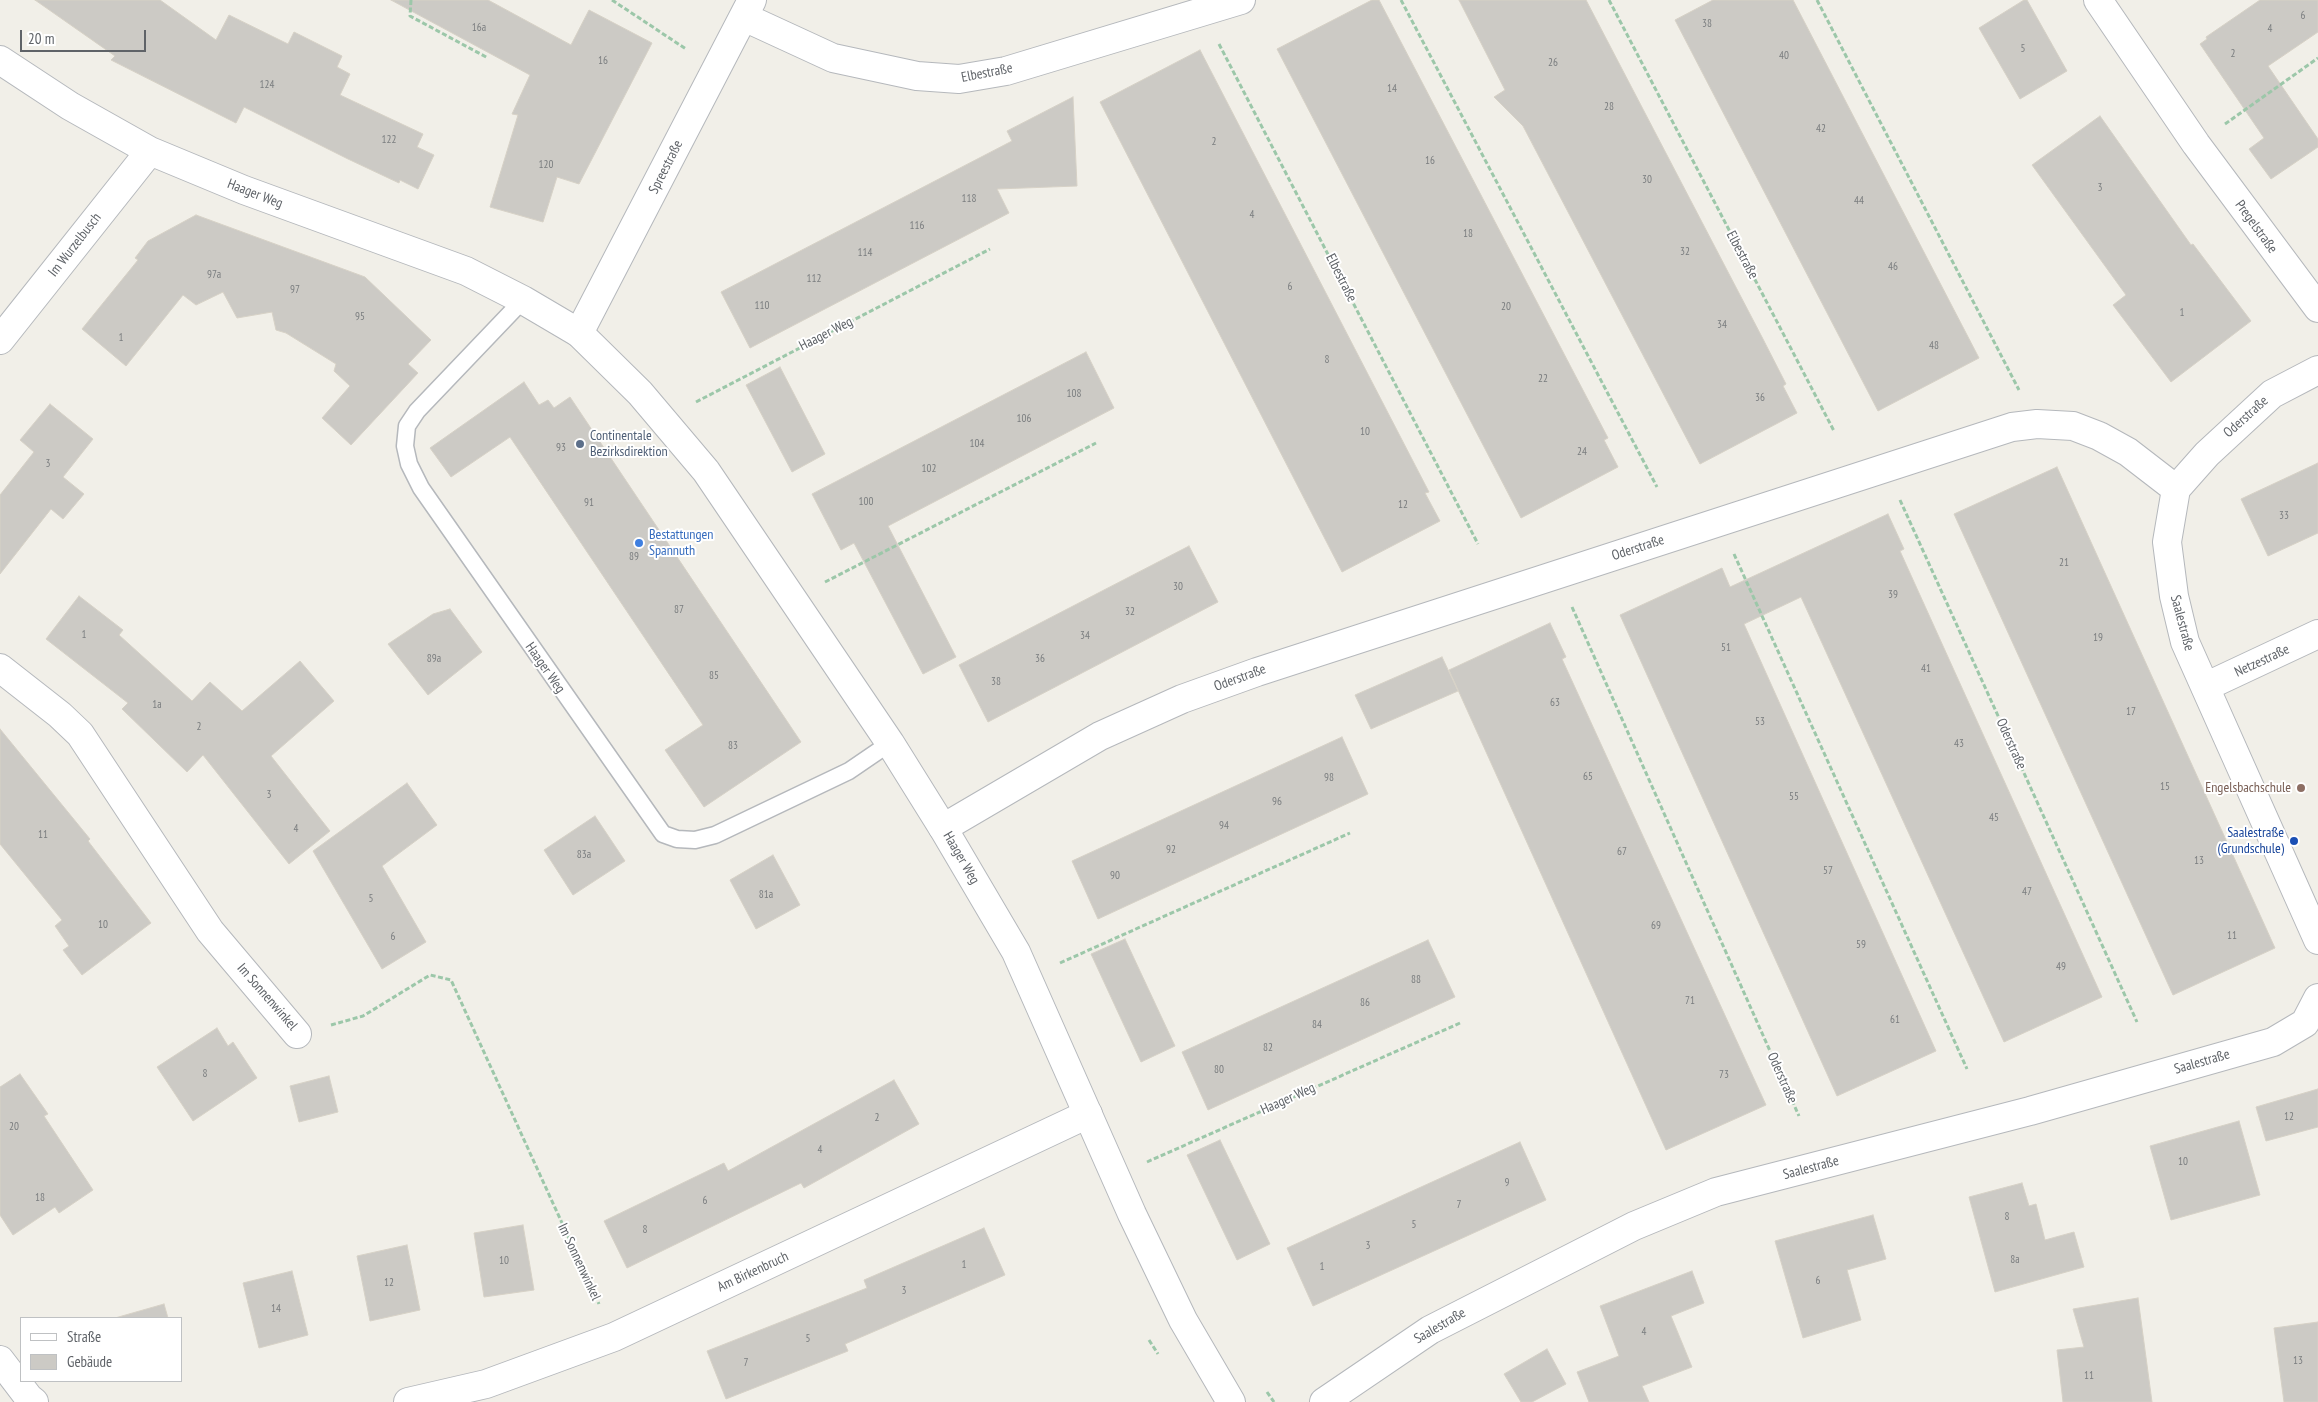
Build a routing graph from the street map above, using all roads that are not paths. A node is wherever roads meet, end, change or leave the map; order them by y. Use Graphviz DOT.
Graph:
graph roads {
  1 [pos="1241,0"];
  2 [pos="2098,0"];
  3 [pos="748,8"];
  4 [pos="0,60"];
  5 [pos="150,151"];
  6 [pos="523,300"];
  7 [pos="2318,308"];
  8 [pos="579,334"];
  9 [pos="0,340"];
  10 [pos="2318,370"];
  11 [pos="2176,489"];
  12 [pos="2318,634"];
  13 [pos="0,668"];
  14 [pos="2205,687"];
  15 [pos="890,742"];
  16 [pos="944,828"];
  17 [pos="2318,940"];
  18 [pos="2318,998"];
  19 [pos="297,1034"];
  20 [pos="1088,1114"];
  21 [pos="0,1360"];
  22 [pos="34,1402"];
  23 [pos="408,1402"];
  24 [pos="1231,1402"];
  25 [pos="1324,1402"];
  1 -- 3 [label="street, Elbestraße"];
  2 -- 7 [label="street, Pregelstraße"];
  3 -- 8 [label="street, Spreestraße"];
  4 -- 5 [label="street, Haager Weg"];
  5 -- 6 [label="street, Haager Weg"];
  5 -- 9 [label="street, Im Wurzelbusch"];
  6 -- 8 [label="street, Haager Weg"];
  6 -- 15 [label="lane, Haager Weg"];
  8 -- 15 [label="street, Haager Weg"];
  10 -- 11 [label="street, Oderstraße"];
  11 -- 14 [label="street, Saalestraße"];
  11 -- 16 [label="street, Oderstraße"];
  12 -- 14 [label="street, Netzestraße"];
  13 -- 19 [label="street, Im Sonnenwinkel"];
  14 -- 17 [label="street, Saalestraße"];
  15 -- 16 [label="street, Haager Weg"];
  16 -- 20 [label="street, Haager Weg"];
  18 -- 25 [label="street, Saalestraße"];
  20 -- 23 [label="street, Am Birkenbruch"];
  20 -- 24 [label="street, Haager Weg"];
  21 -- 22 [label="street"];
}
